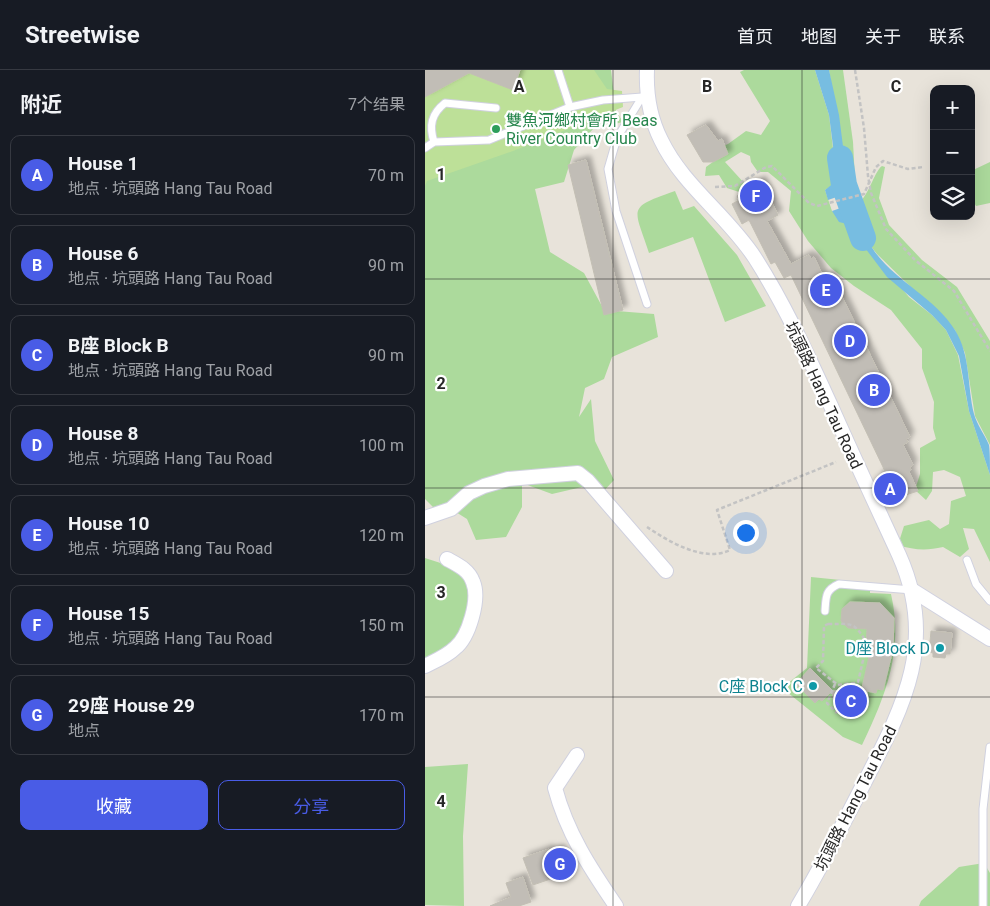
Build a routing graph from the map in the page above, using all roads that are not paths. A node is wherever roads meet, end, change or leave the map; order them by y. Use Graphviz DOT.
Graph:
graph roads {
  1 [pos="557,70"];
  2 [pos="647,70"];
  3 [pos="645,96"];
  4 [pos="570,107"];
  5 [pos="496,108"];
  6 [pos="434,142"];
  7 [pos="425,148"];
  8 [pos="647,304"];
  9 [pos="425,518"];
  10 [pos="447,559"];
  11 [pos="967,560"];
  12 [pos="666,571"];
  13 [pos="912,590"];
  14 [pos="990,601"];
  15 [pos="825,611"];
  16 [pos="990,639"];
  17 [pos="425,666"];
  18 [pos="990,747"];
  19 [pos="577,755"];
  20 [pos="615,906"];
  21 [pos="797,906"];
  22 [pos="983,906"];
  1 -- 4 [label="lane"];
  2 -- 3 [label="street, 坑頭路 Hang Tau Road"];
  3 -- 4 [label="lane"];
  3 -- 8 [label="lane"];
  3 -- 13 [label="street, 坑頭路 Hang Tau Road"];
  4 -- 6 [label="lane"];
  5 -- 6 [label="lane"];
  6 -- 7 [label="lane"];
  9 -- 12 [label="street"];
  10 -- 17 [label="street"];
  11 -- 14 [label="lane"];
  13 -- 15 [label="lane"];
  13 -- 16 [label="street"];
  13 -- 21 [label="street, 坑頭路 Hang Tau Road"];
  18 -- 22 [label="lane"];
  19 -- 20 [label="street"];
}
